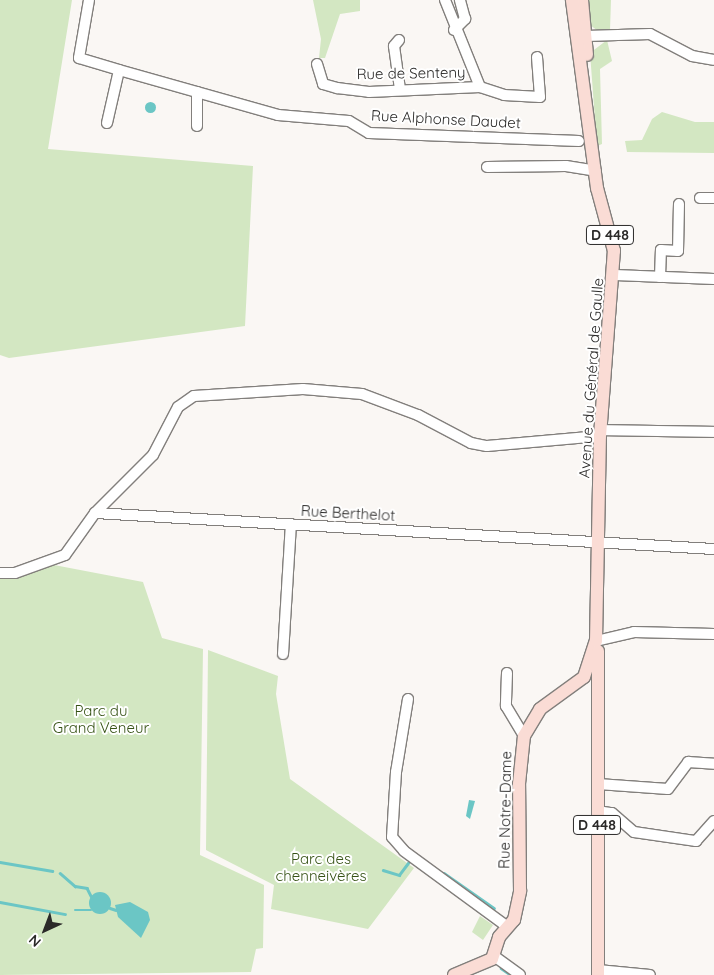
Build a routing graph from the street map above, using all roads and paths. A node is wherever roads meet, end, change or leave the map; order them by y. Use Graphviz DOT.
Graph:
graph roads {
  1 [pos="89,0"];
  2 [pos="445,0"];
  3 [pos="460,0"];
  4 [pos="572,0"];
  5 [pos="582,0"];
  6 [pos="454,30"];
  7 [pos="586,36"];
  8 [pos="399,40"];
  9 [pos="537,57"];
  10 [pos="714,60"];
  11 [pos="317,64"];
  12 [pos="119,70"];
  13 [pos="480,86"];
  14 [pos="400,89"];
  15 [pos="196,92"];
  16 [pos="590,120"];
  17 [pos="107,123"];
  18 [pos="197,126"];
  19 [pos="579,140"];
  20 [pos="487,166"];
  21 [pos="596,171"];
  22 [pos="700,198"];
  23 [pos="714,198"];
  24 [pos="679,204"];
  25 [pos="615,275"];
  26 [pos="660,277"];
  27 [pos="714,279"];
  28 [pos="714,432"];
  29 [pos="601,433"];
  30 [pos="95,513"];
  31 [pos="291,524"];
  32 [pos="599,542"];
  33 [pos="714,549"];
  34 [pos="0,573"];
  35 [pos="714,634"];
  36 [pos="596,641"];
  37 [pos="283,654"];
  38 [pos="507,673"];
  39 [pos="584,677"];
  40 [pos="598,679"];
  41 [pos="408,699"];
  42 [pos="524,736"];
  43 [pos="714,764"];
  44 [pos="598,784"];
  45 [pos="597,811"];
  46 [pos="714,821"];
  47 [pos="508,927"];
  48 [pos="494,956"];
  49 [pos="598,973"];
  50 [pos="454,975"];
  51 [pos="520,975"];
  52 [pos="650,975"];
  1 -- 12 [label="street, Rue Alphonse Daudet"];
  2 -- 6 [label="street"];
  3 -- 6 [label="street"];
  4 -- 16 [label="main road, D 448"];
  5 -- 7 [label="main road, D 448"];
  6 -- 13 [label="street"];
  7 -- 10 [label="street"];
  7 -- 16 [label="main road, D 448"];
  8 -- 14 [label="street"];
  9 -- 13 [label="street, Rue de Senteny"];
  11 -- 14 [label="street, Rue de Senteny"];
  12 -- 15 [label="street, Rue Alphonse Daudet"];
  12 -- 17 [label="street"];
  13 -- 14 [label="street, Rue de Senteny"];
  15 -- 18 [label="street"];
  15 -- 19 [label="street, Rue Alphonse Daudet"];
  16 -- 21 [label="main road, Avenue du Général de Gaulle / D 448"];
  20 -- 21 [label="street"];
  21 -- 25 [label="main road, Avenue du Général de Gaulle / D 448"];
  22 -- 23 [label="street"];
  24 -- 26 [label="street"];
  25 -- 26 [label="street"];
  25 -- 29 [label="main road, Avenue du Général de Gaulle / D 448"];
  26 -- 27 [label="street"];
  28 -- 29 [label="street"];
  29 -- 30 [label="street"];
  29 -- 32 [label="main road, Avenue du Général de Gaulle / D 448"];
  30 -- 31 [label="street, Rue Berthelot"];
  30 -- 34 [label="street"];
  31 -- 32 [label="street, Rue Berthelot"];
  31 -- 37 [label="street"];
  32 -- 33 [label="street, Rue Berthelot"];
  32 -- 36 [label="main road, Avenue du Général de Gaulle / D 448"];
  35 -- 36 [label="street"];
  36 -- 39 [label="main road"];
  36 -- 40 [label="main road"];
  38 -- 42 [label="street"];
  39 -- 40 [label="main road"];
  39 -- 42 [label="main road, Rue Notre-Dame"];
  40 -- 44 [label="main road, D 448"];
  41 -- 47 [label="street"];
  42 -- 47 [label="main road, Rue Notre-Dame"];
  43 -- 44 [label="street"];
  44 -- 45 [label="main road, D 448"];
  45 -- 46 [label="street"];
  45 -- 49 [label="main road, D 448"];
  47 -- 48 [label="main road, Rue Notre-Dame"];
  48 -- 50 [label="main road"];
  48 -- 51 [label="street"];
  49 -- 52 [label="street"];
}
